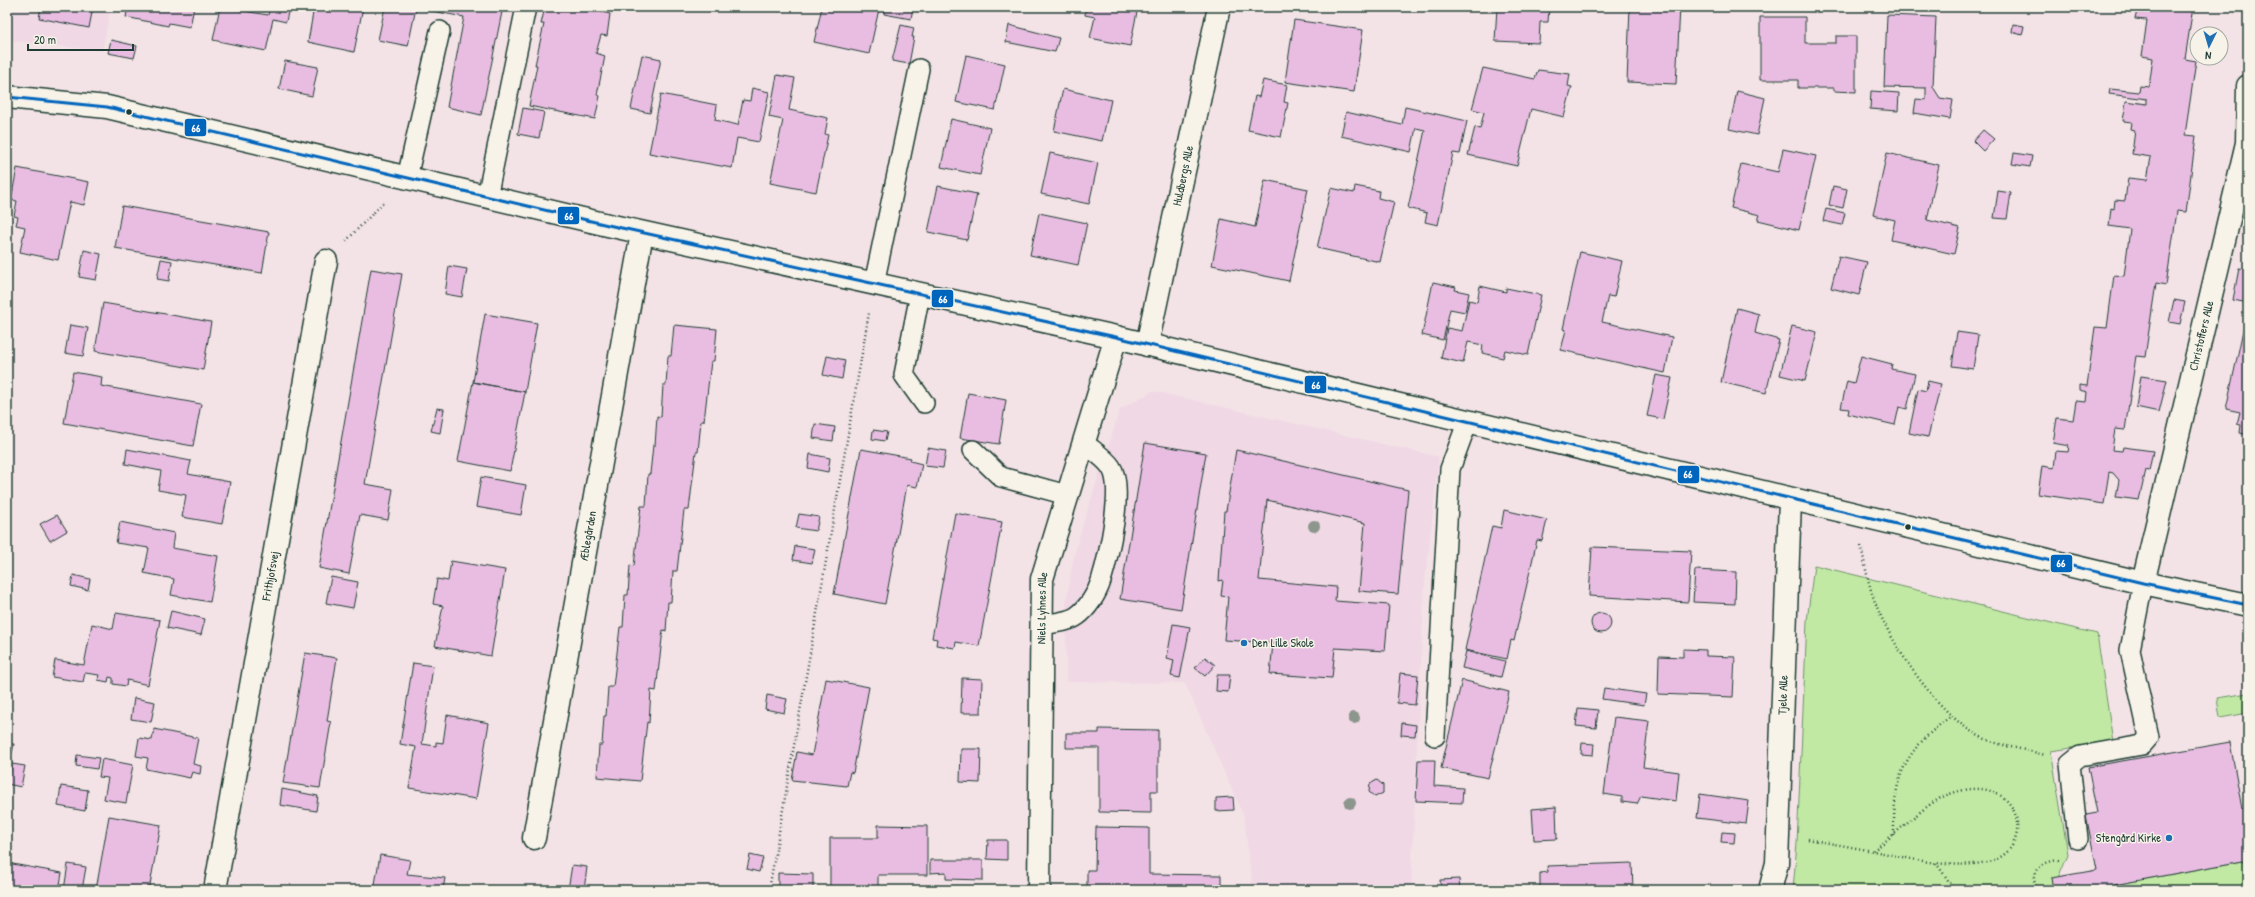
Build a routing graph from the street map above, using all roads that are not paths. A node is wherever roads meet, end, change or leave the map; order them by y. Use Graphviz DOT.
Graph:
graph roads {
  1 [pos="526,7"];
  2 [pos="1219,7"];
  3 [pos="440,31"];
  4 [pos="919,69"];
  5 [pos="2248,86"];
  6 [pos="7,97"];
  7 [pos="407,178"];
  8 [pos="487,197"];
  9 [pos="642,233"];
  10 [pos="326,261"];
  11 [pos="874,284"];
  12 [pos="920,294"];
  13 [pos="1116,337"];
  14 [pos="1147,345"];
  15 [pos="924,403"];
  16 [pos="1467,423"];
  17 [pos="1084,442"];
  18 [pos="973,450"];
  19 [pos="1067,495"];
  20 [pos="1790,500"];
  21 [pos="2143,583"];
  22 [pos="2248,605"];
  23 [pos="1041,625"];
  24 [pos="1435,736"];
  25 [pos="534,838"];
  26 [pos="2078,839"];
  27 [pos="216,890"];
  28 [pos="1039,890"];
  29 [pos="1770,890"];
  1 -- 8 [label="lane"];
  2 -- 14 [label="street, Huldbergs Alle"];
  3 -- 7 [label="lane"];
  4 -- 11 [label="lane"];
  5 -- 21 [label="street, Christoffers Alle"];
  6 -- 7 [label="street"];
  7 -- 8 [label="street"];
  8 -- 9 [label="street"];
  9 -- 11 [label="street"];
  9 -- 25 [label="street, Æblegården"];
  10 -- 27 [label="street, Frithjofsvej"];
  11 -- 12 [label="street"];
  12 -- 13 [label="street"];
  12 -- 15 [label="lane"];
  13 -- 14 [label="street"];
  13 -- 17 [label="street, Niels Lyhnes Alle"];
  14 -- 16 [label="street"];
  16 -- 20 [label="street"];
  16 -- 24 [label="lane"];
  17 -- 19 [label="street, Niels Lyhnes Alle"];
  17 -- 23 [label="lane"];
  18 -- 19 [label="lane"];
  19 -- 23 [label="street, Niels Lyhnes Alle"];
  20 -- 21 [label="street"];
  20 -- 29 [label="street, Tjele Alle"];
  21 -- 22 [label="street"];
  21 -- 26 [label="lane"];
  23 -- 28 [label="street, Niels Lyhnes Alle"];
}
